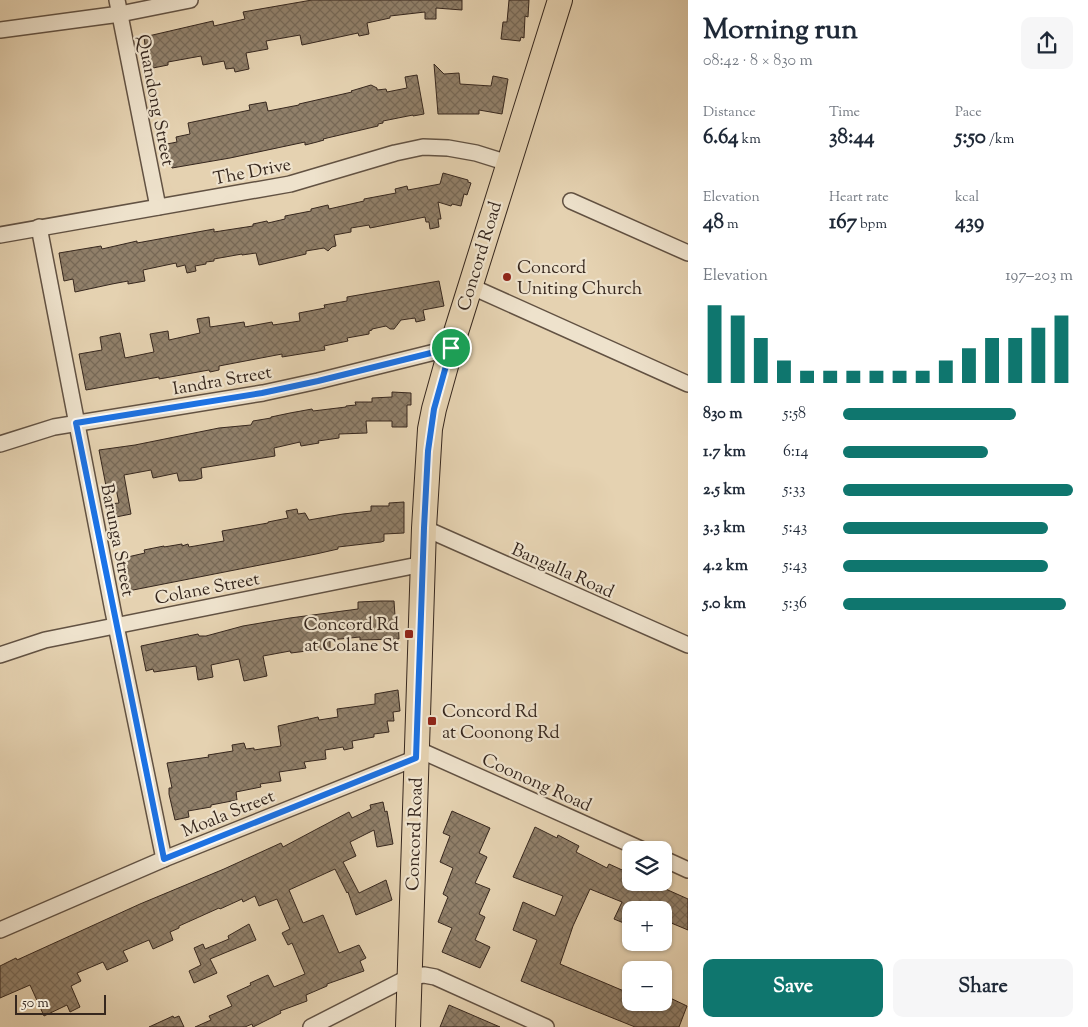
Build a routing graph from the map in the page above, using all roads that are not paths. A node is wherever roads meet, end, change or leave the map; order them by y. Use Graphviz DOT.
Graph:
graph roads {
  1 [pos="190,0"];
  2 [pos="560,0"];
  3 [pos="118,7"];
  4 [pos="0,30"];
  5 [pos="508,164"];
  6 [pos="571,201"];
  7 [pos="158,207"];
  8 [pos="39,228"];
  9 [pos="0,235"];
  10 [pos="688,253"];
  11 [pos="470,286"];
  12 [pos="451,348"];
  13 [pos="688,384"];
  14 [pos="76,423"];
  15 [pos="0,444"];
  16 [pos="424,528"];
  17 [pos="422,564"];
  18 [pos="116,625"];
  19 [pos="688,645"];
  20 [pos="0,655"];
  21 [pos="417,753"];
  22 [pos="622,841"];
  23 [pos="164,859"];
  24 [pos="672,863"];
  25 [pos="688,870"];
  26 [pos="0,930"];
  27 [pos="409,977"];
  28 [pos="311,1027"];
  29 [pos="408,1027"];
  30 [pos="546,1027"];
  1 -- 3 [label="street"];
  2 -- 5 [label="main road, Concord Road"];
  3 -- 4 [label="street"];
  3 -- 7 [label="street, Quandong Street"];
  5 -- 7 [label="street, The Drive"];
  5 -- 11 [label="main road, Concord Road"];
  6 -- 10 [label="street"];
  7 -- 8 [label="street, The Drive"];
  8 -- 9 [label="street, The Drive"];
  8 -- 14 [label="street, Barunga Street"];
  11 -- 12 [label="main road, Concord Road"];
  11 -- 13 [label="street"];
  12 -- 14 [label="street, Iandra Street"];
  12 -- 16 [label="main road, Concord Road"];
  14 -- 15 [label="street, Iandra Street"];
  14 -- 18 [label="street, Barunga Street"];
  16 -- 17 [label="main road, Concord Road"];
  16 -- 19 [label="street, Bangalla Road"];
  17 -- 18 [label="street, Colane Street"];
  17 -- 21 [label="main road, Concord Road"];
  18 -- 20 [label="street, Colane Street"];
  18 -- 23 [label="street, Barunga Street"];
  21 -- 22 [label="street, Coonong Road"];
  21 -- 23 [label="street, Moala Street"];
  21 -- 27 [label="main road, Concord Road"];
  23 -- 26 [label="street, Moala Street"];
  24 -- 25 [label="street"];
  27 -- 28 [label="street"];
  27 -- 29 [label="main road, Concord Road"];
  27 -- 30 [label="street"];
}
